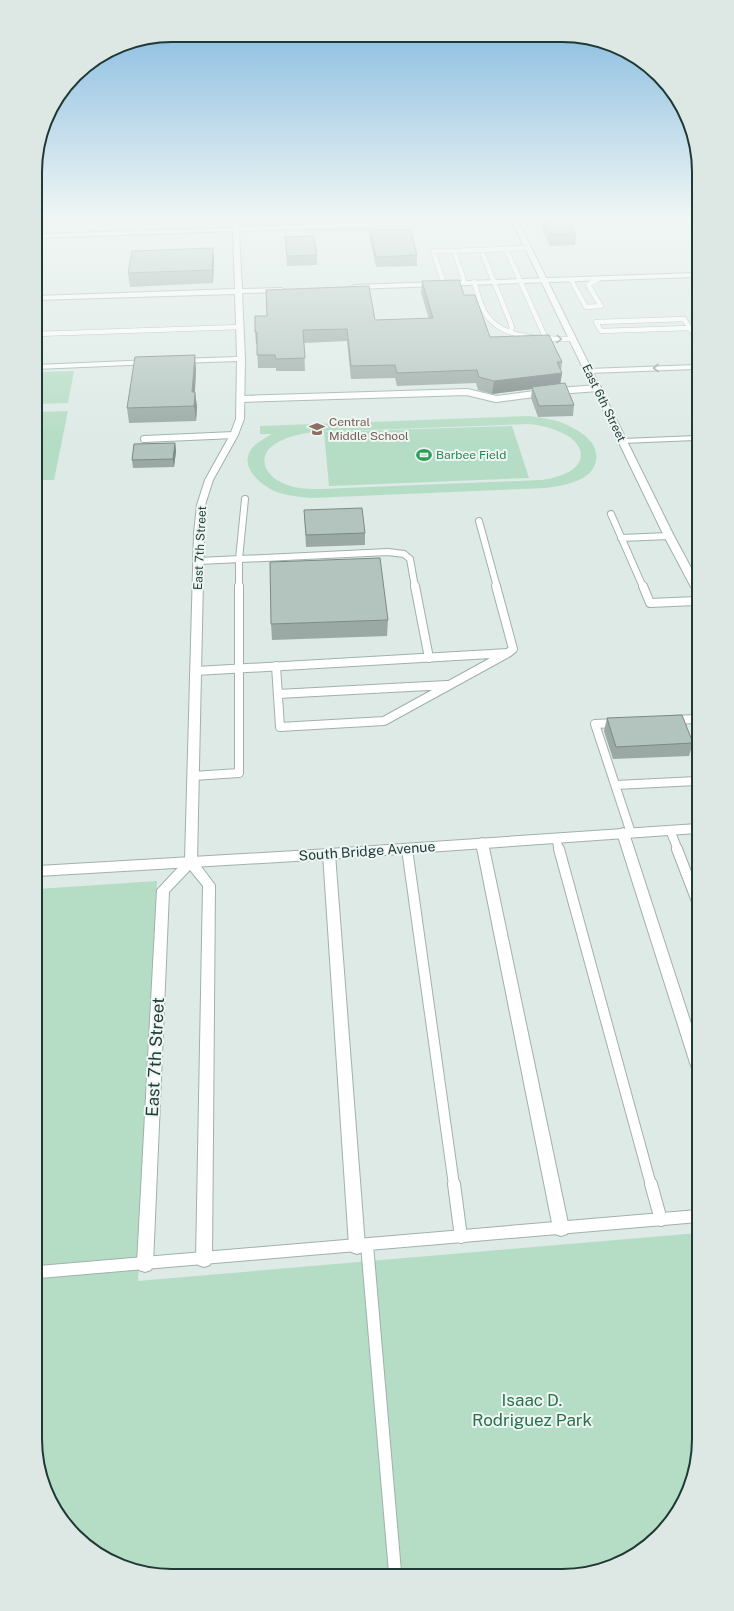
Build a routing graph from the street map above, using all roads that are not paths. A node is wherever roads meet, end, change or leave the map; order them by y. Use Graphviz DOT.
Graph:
graph roads {
  1 [pos="146,294"];
  2 [pos="238,294"];
  3 [pos="479,294"];
  4 [pos="498,294"];
  5 [pos="525,294"];
  6 [pos="551,294"];
  7 [pos="579,294"];
  8 [pos="594,294"];
  9 [pos="42,298"];
  10 [pos="240,327"];
  11 [pos="689,328"];
  12 [pos="510,331"];
  13 [pos="692,332"];
  14 [pos="42,334"];
  15 [pos="546,339"];
  16 [pos="573,339"];
  17 [pos="241,359"];
  18 [pos="42,366"];
  19 [pos="692,367"];
  20 [pos="589,371"];
  21 [pos="598,388"];
  22 [pos="241,398"];
  23 [pos="234,435"];
  24 [pos="692,438"];
  25 [pos="144,439"];
  26 [pos="622,441"];
  27 [pos="245,499"];
  28 [pos="611,514"];
  29 [pos="479,521"];
  30 [pos="669,536"];
  31 [pos="621,538"];
  32 [pos="239,559"];
  33 [pos="199,561"];
  34 [pos="692,577"];
  35 [pos="692,601"];
  36 [pos="508,653"];
  37 [pos="429,658"];
  38 [pos="276,666"];
  39 [pos="238,669"];
  40 [pos="196,671"];
  41 [pos="450,685"];
  42 [pos="278,694"];
  43 [pos="692,719"];
  44 [pos="665,720"];
  45 [pos="626,722"];
  46 [pos="193,776"];
  47 [pos="692,781"];
  48 [pos="616,785"];
  49 [pos="692,828"];
  50 [pos="670,830"];
  51 [pos="627,833"];
  52 [pos="556,838"];
  53 [pos="482,843"];
  54 [pos="407,848"];
  55 [pos="329,854"];
  56 [pos="191,862"];
  57 [pos="42,871"];
  58 [pos="692,888"];
  59 [pos="692,1047"];
  60 [pos="692,1217"];
  61 [pos="661,1220"];
  62 [pos="561,1228"];
  63 [pos="461,1237"];
  64 [pos="362,1245"];
  65 [pos="204,1259"];
  66 [pos="145,1264"];
  67 [pos="42,1272"];
  68 [pos="395,1569"];
  1 -- 9 [label="street"];
  2 -- 10 [label="street, East 7th Street"];
  3 -- 12 [label="lane"];
  4 -- 12 [label="lane"];
  5 -- 15 [label="lane"];
  6 -- 16 [label="street, East 6th Street"];
  7 -- 8 [label="lane"];
  10 -- 14 [label="lane"];
  10 -- 17 [label="street, East 7th Street"];
  11 -- 11 [label="lane"];
  11 -- 13 [label="lane"];
  12 -- 15 [label="lane"];
  15 -- 16 [label="lane, one-way"];
  16 -- 20 [label="street, East 6th Street"];
  17 -- 18 [label="street"];
  17 -- 22 [label="street, East 7th Street"];
  19 -- 20 [label="street, one-way"];
  20 -- 21 [label="street, East 6th Street"];
  21 -- 22 [label="lane"];
  21 -- 26 [label="street, East 6th Street"];
  22 -- 23 [label="street, East 7th Street"];
  23 -- 25 [label="lane"];
  23 -- 33 [label="street, East 7th Street"];
  24 -- 26 [label="street"];
  26 -- 30 [label="street, East 6th Street"];
  27 -- 32 [label="lane"];
  28 -- 31 [label="lane"];
  29 -- 36 [label="lane"];
  30 -- 31 [label="lane"];
  30 -- 34 [label="street, East 6th Street"];
  31 -- 35 [label="lane"];
  32 -- 33 [label="lane"];
  32 -- 37 [label="lane"];
  32 -- 39 [label="lane"];
  33 -- 40 [label="street, East 7th Street"];
  36 -- 37 [label="lane"];
  36 -- 41 [label="lane"];
  37 -- 38 [label="lane"];
  38 -- 39 [label="lane"];
  38 -- 42 [label="lane"];
  39 -- 40 [label="lane"];
  39 -- 46 [label="lane"];
  40 -- 46 [label="street, East 7th Street"];
  41 -- 42 [label="lane"];
  41 -- 42 [label="lane"];
  43 -- 44 [label="lane"];
  45 -- 48 [label="lane"];
  46 -- 56 [label="street, East 7th Street"];
  47 -- 48 [label="lane"];
  48 -- 51 [label="lane"];
  49 -- 50 [label="street, South Bridge Avenue"];
  50 -- 51 [label="street, South Bridge Avenue"];
  50 -- 58 [label="lane"];
  51 -- 52 [label="street, South Bridge Avenue"];
  51 -- 59 [label="street"];
  52 -- 53 [label="street, South Bridge Avenue"];
  52 -- 61 [label="lane"];
  53 -- 54 [label="street, South Bridge Avenue"];
  53 -- 62 [label="street"];
  54 -- 55 [label="street, South Bridge Avenue"];
  54 -- 63 [label="lane"];
  55 -- 56 [label="street, South Bridge Avenue"];
  55 -- 64 [label="street"];
  56 -- 57 [label="street, South Bridge Avenue"];
  56 -- 65 [label="street"];
  56 -- 66 [label="street, East 7th Street"];
  60 -- 61 [label="lane"];
  61 -- 62 [label="lane"];
  62 -- 63 [label="lane"];
  63 -- 64 [label="lane"];
  64 -- 65 [label="lane"];
  64 -- 68 [label="lane"];
  65 -- 66 [label="lane"];
  66 -- 67 [label="lane"];
}
